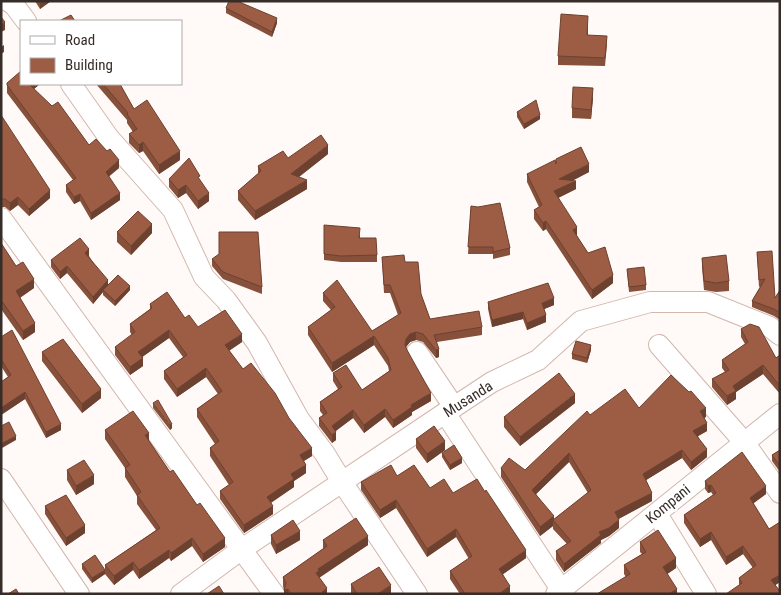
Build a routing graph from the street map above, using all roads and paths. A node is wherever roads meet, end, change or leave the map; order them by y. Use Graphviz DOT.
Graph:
graph roads {
  1 [pos="8,1"];
  2 [pos="25,20"];
  3 [pos="72,85"];
  4 [pos="1,218"];
  5 [pos="780,335"];
  6 [pos="659,345"];
  7 [pos="417,352"];
  8 [pos="449,410"];
  9 [pos="780,414"];
  10 [pos="744,442"];
  11 [pos="1,479"];
  12 [pos="342,482"];
  13 [pos="780,493"];
  14 [pos="657,514"];
  15 [pos="242,549"];
  16 [pos="561,592"];
  17 [pos="79,594"];
  18 [pos="181,594"];
  19 [pos="274,594"];
  20 [pos="417,594"];
  21 [pos="706,594"];
  1 -- 2 [label="street"];
  3 -- 12 [label="street"];
  4 -- 15 [label="street"];
  5 -- 8 [label="street, Musanda"];
  6 -- 10 [label="street"];
  7 -- 8 [label="street"];
  8 -- 12 [label="street, Musanda"];
  8 -- 16 [label="street"];
  9 -- 10 [label="street, Kompani"];
  10 -- 13 [label="street"];
  10 -- 14 [label="street, Kompani"];
  11 -- 17 [label="street"];
  12 -- 15 [label="street, Musanda"];
  12 -- 20 [label="street"];
  14 -- 16 [label="street, Kompani"];
  14 -- 21 [label="street"];
  15 -- 18 [label="street, Musanda"];
  15 -- 19 [label="street"];
}
